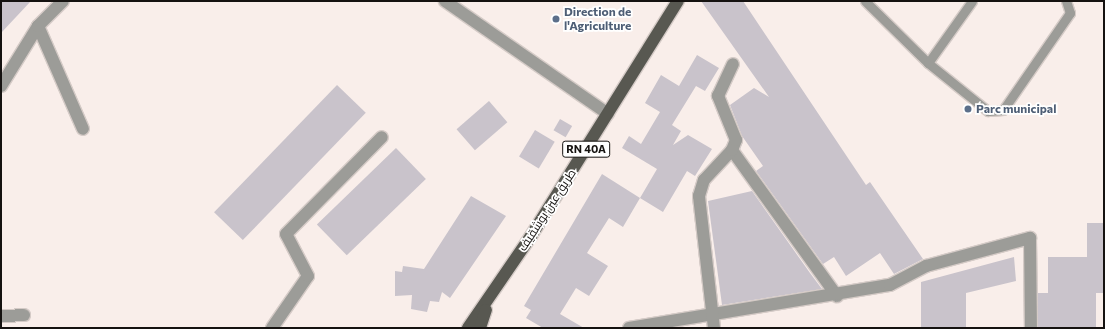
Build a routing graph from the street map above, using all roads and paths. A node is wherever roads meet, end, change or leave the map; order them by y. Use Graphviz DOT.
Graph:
graph roads {
  1 [pos="63,1"];
  2 [pos="445,1"];
  3 [pos="678,1"];
  4 [pos="865,1"];
  5 [pos="972,1"];
  6 [pos="1066,1"];
  7 [pos="38,26"];
  8 [pos="928,63"];
  9 [pos="733,64"];
  10 [pos="1,86"];
  11 [pos="608,114"];
  12 [pos="83,129"];
  13 [pos="382,137"];
  14 [pos="732,150"];
  15 [pos="491,296"];
  16 [pos="836,296"];
  17 [pos="712,314"];
  18 [pos="24,315"];
  19 [pos="1,316"];
  20 [pos="272,328"];
  21 [pos="468,328"];
  22 [pos="480,328"];
  23 [pos="629,328"];
  24 [pos="714,328"];
  25 [pos="1031,328"];
  1 -- 7 [label="street"];
  2 -- 11 [label="street"];
  3 -- 11 [label="main road, طريق عين بوشقيف / RN 40A"];
  4 -- 8 [label="lane"];
  5 -- 8 [label="lane"];
  6 -- 8 [label="lane"];
  7 -- 10 [label="street"];
  7 -- 12 [label="street"];
  9 -- 14 [label="street"];
  11 -- 15 [label="main road, طريق عين بوشقيف / RN 40A"];
  13 -- 20 [label="street"];
  14 -- 16 [label="street"];
  14 -- 17 [label="street"];
  15 -- 21 [label="main road, RN 40A"];
  15 -- 22 [label="main road, RN 40A"];
  16 -- 17 [label="street"];
  16 -- 25 [label="street"];
  17 -- 23 [label="street"];
  17 -- 24 [label="street"];
  18 -- 19 [label="street"];
}
